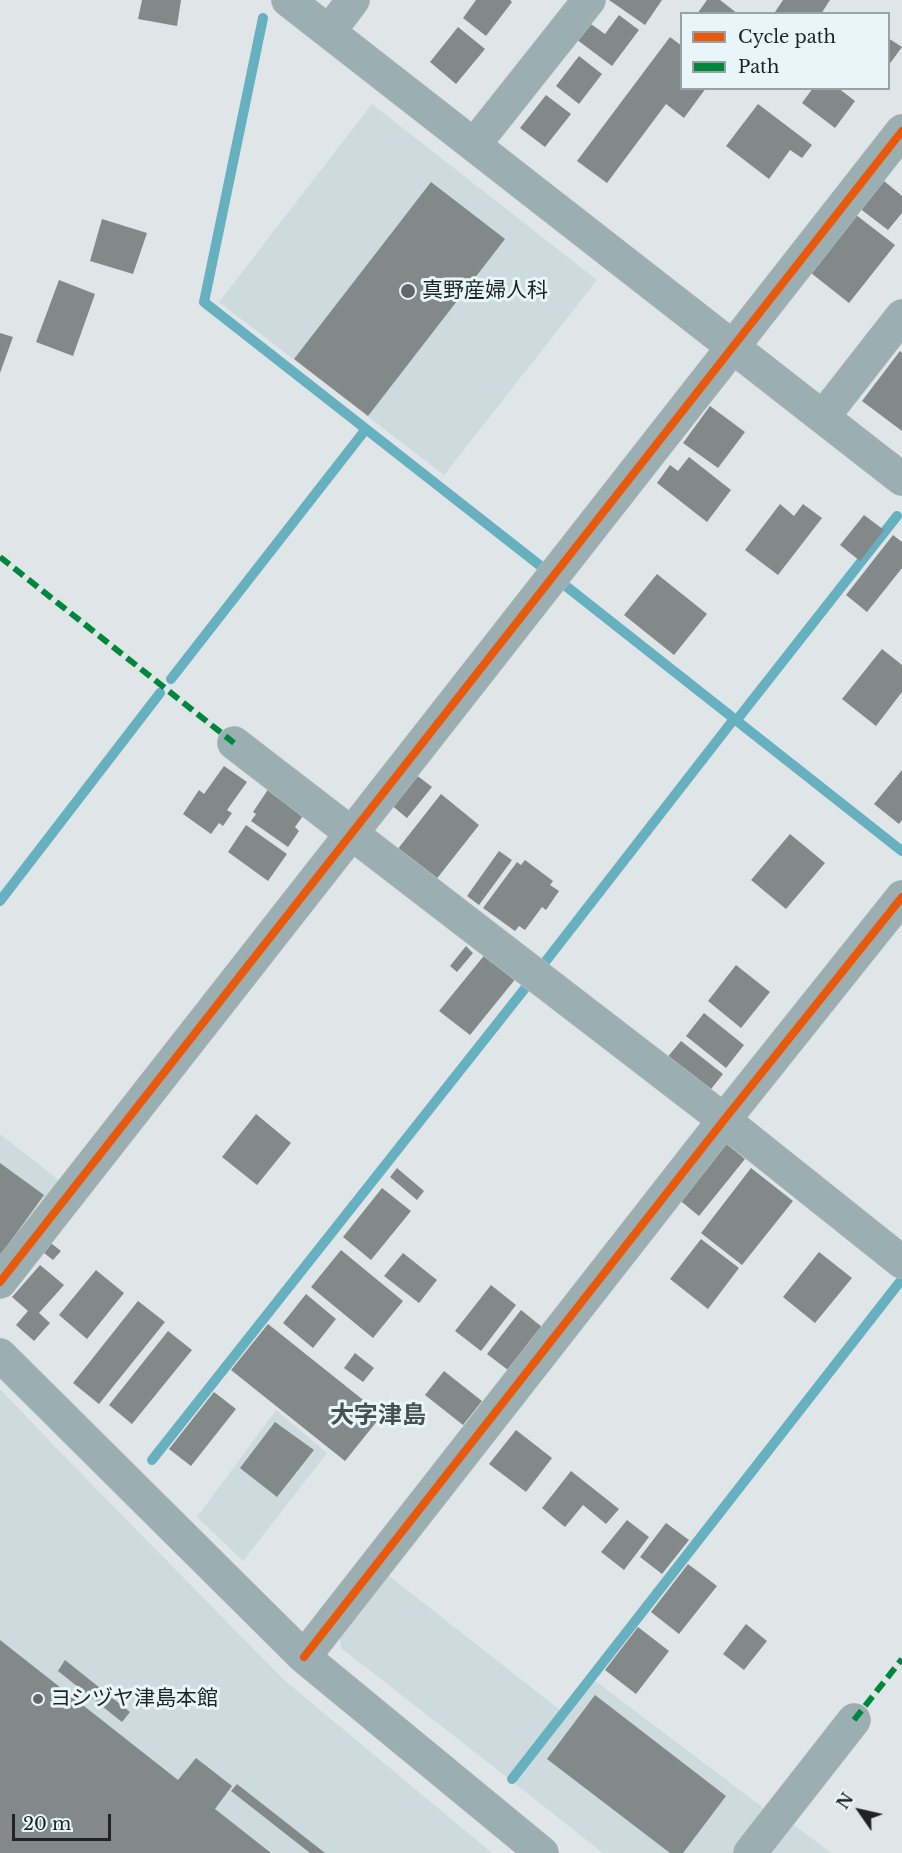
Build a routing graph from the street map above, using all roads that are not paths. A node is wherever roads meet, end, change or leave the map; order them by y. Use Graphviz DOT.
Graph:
graph roads {
  1 [pos="288,0"];
  2 [pos="353,0"];
  3 [pos="589,0"];
  4 [pos="329,32"];
  5 [pos="902,131"];
  6 [pos="474,145"];
  7 [pos="902,316"];
  8 [pos="734,347"];
  9 [pos="823,417"];
  10 [pos="902,479"];
  11 [pos="234,743"];
  12 [pos="352,833"];
  13 [pos="902,897"];
  14 [pos="724,1120"];
  15 [pos="902,1262"];
  16 [pos="0,1282"];
  17 [pos="0,1355"];
  18 [pos="304,1657"];
  19 [pos="854,1720"];
  20 [pos="542,1853"];
  21 [pos="750,1853"];
  1 -- 4 [label="street"];
  2 -- 4 [label="street"];
  3 -- 6 [label="street"];
  4 -- 6 [label="street"];
  5 -- 8 [label="street"];
  6 -- 8 [label="street"];
  7 -- 9 [label="street"];
  8 -- 9 [label="street"];
  8 -- 12 [label="street"];
  9 -- 10 [label="street"];
  11 -- 12 [label="street"];
  12 -- 14 [label="street"];
  12 -- 16 [label="street"];
  13 -- 14 [label="street"];
  14 -- 15 [label="street"];
  14 -- 18 [label="street"];
  17 -- 18 [label="street"];
  18 -- 20 [label="street"];
  19 -- 21 [label="street"];
}
